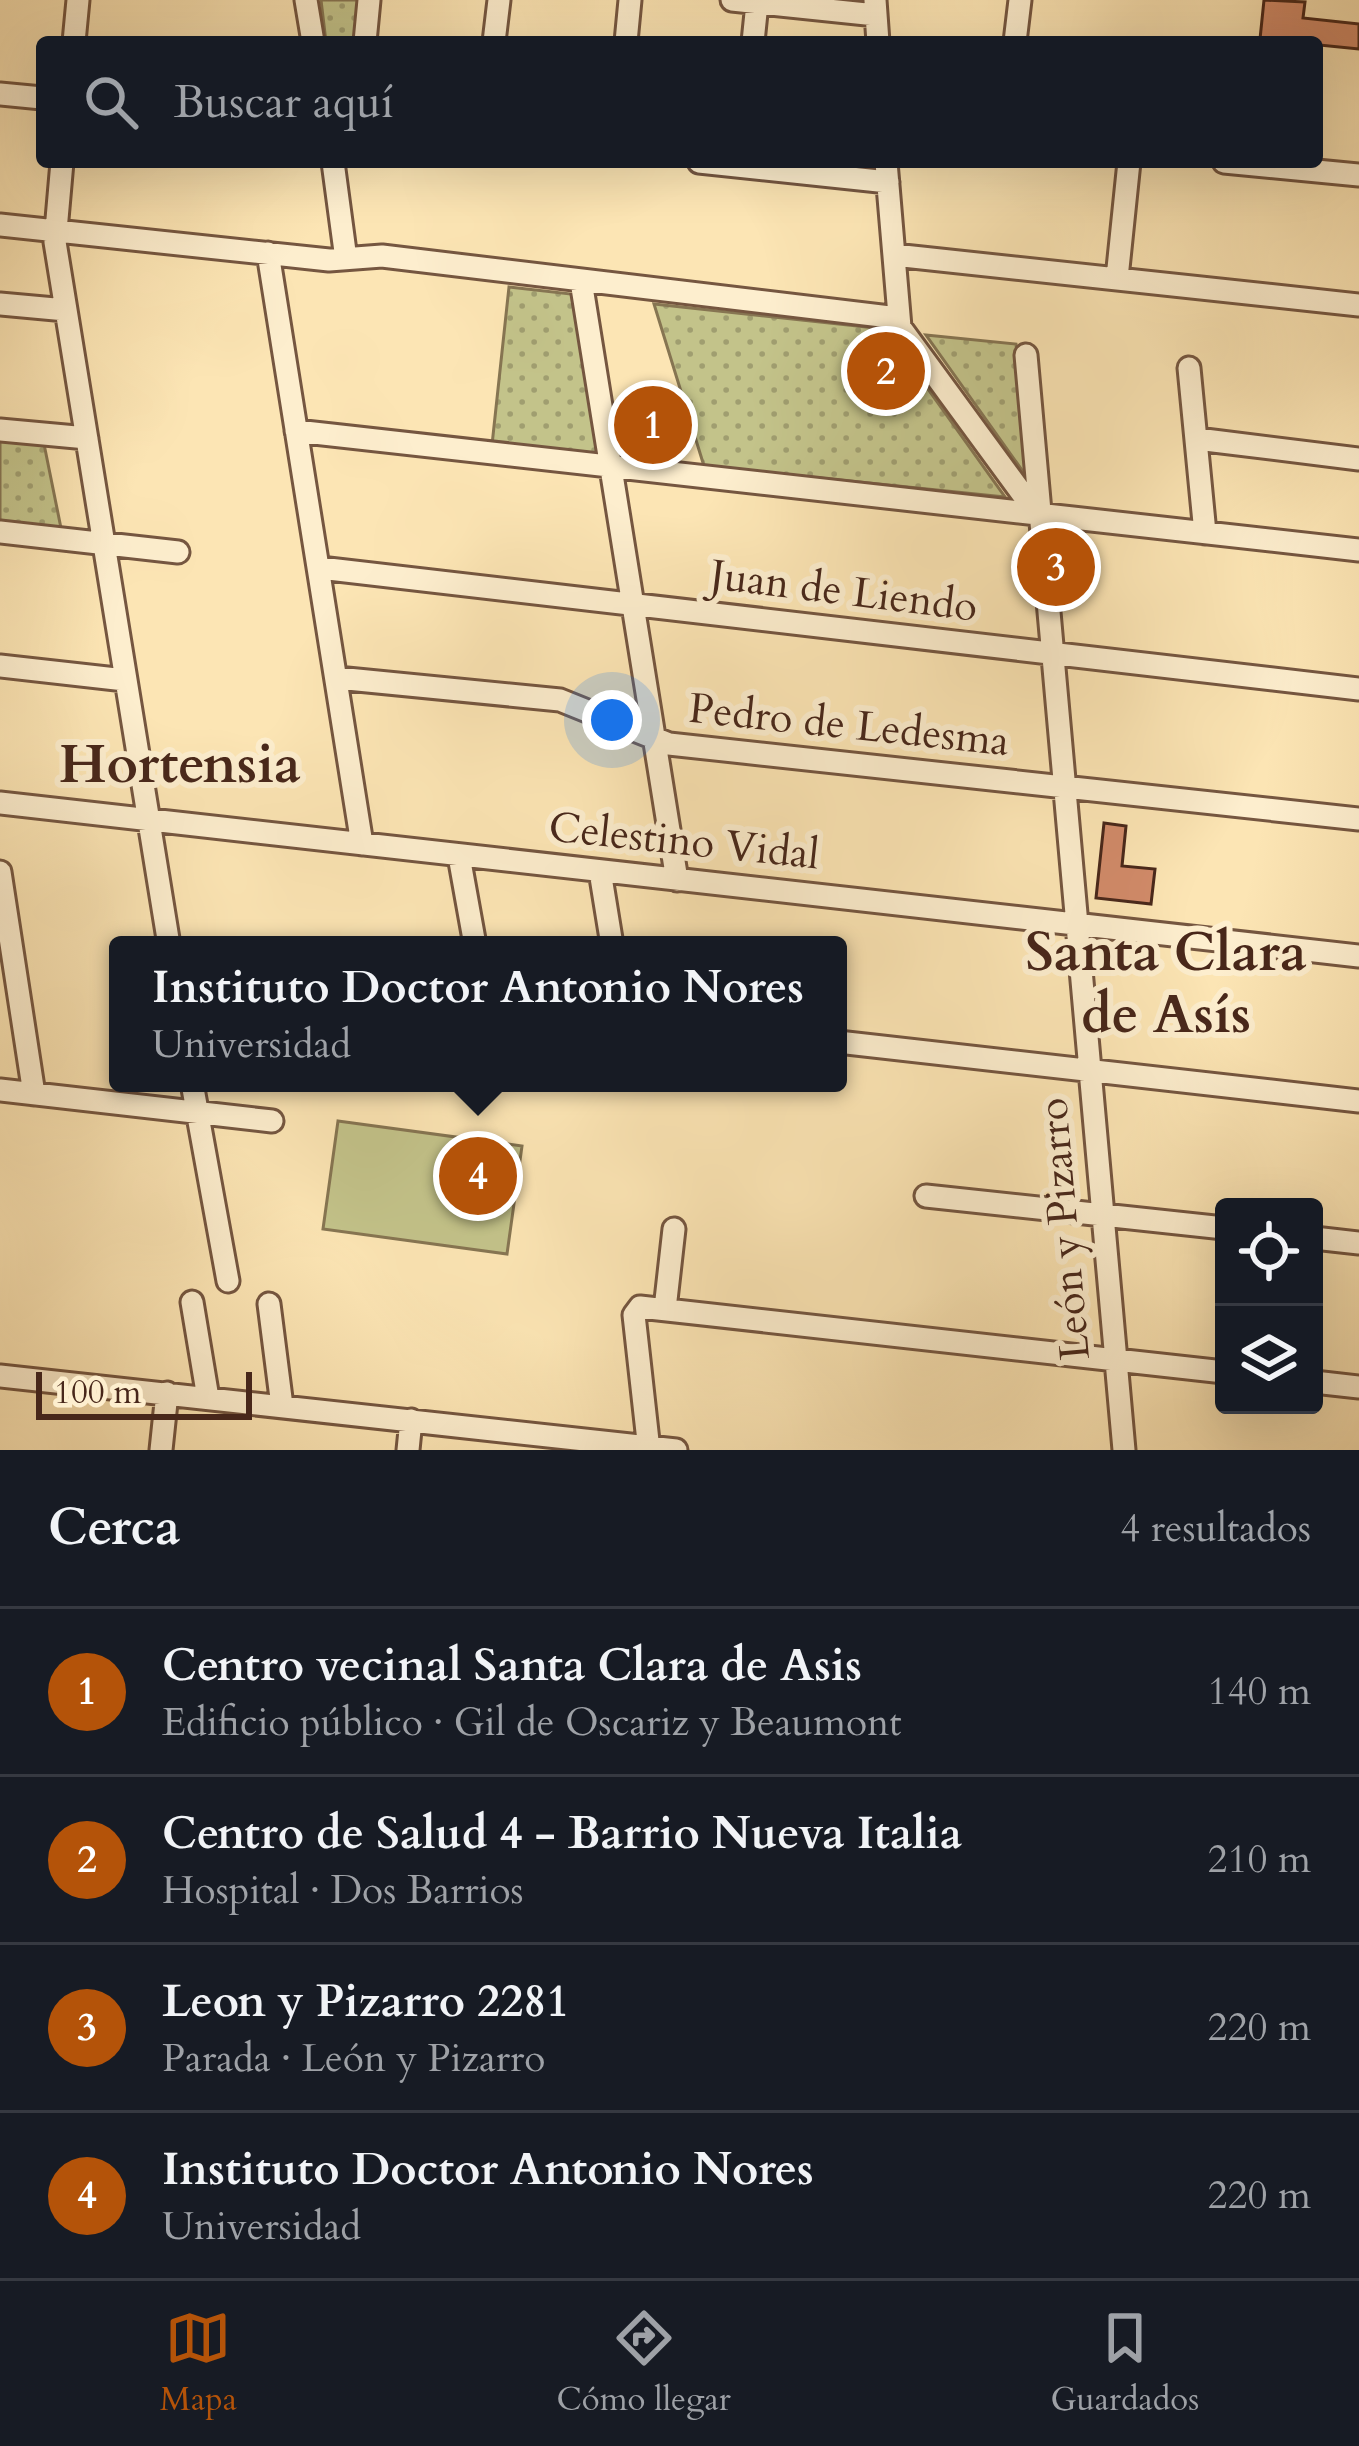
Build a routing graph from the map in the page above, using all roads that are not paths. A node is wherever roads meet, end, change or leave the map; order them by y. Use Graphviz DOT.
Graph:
graph roads {
  1 [pos="78,0"];
  2 [pos="306,0"];
  3 [pos="369,0"];
  4 [pos="499,0"];
  5 [pos="630,0"];
  6 [pos="731,0"];
  7 [pos="1020,0"];
  8 [pos="757,3"];
  9 [pos="876,8"];
  10 [pos="75,36"];
  11 [pos="313,36"];
  12 [pos="366,36"];
  13 [pos="495,36"];
  14 [pos="627,36"];
  15 [pos="754,36"];
  16 [pos="1016,36"];
  17 [pos="0,94"];
  18 [pos="36,97"];
  19 [pos="61,168"];
  20 [pos="333,168"];
  21 [pos="814,168"];
  22 [pos="1129,168"];
  23 [pos="1286,168"];
  24 [pos="887,172"];
  25 [pos="1359,175"];
  26 [pos="0,225"];
  27 [pos="56,231"];
  28 [pos="268,253"];
  29 [pos="894,255"];
  30 [pos="346,259"];
  31 [pos="1117,278"];
  32 [pos="581,281"];
  33 [pos="0,304"];
  34 [pos="1359,305"];
  35 [pos="66,310"];
  36 [pos="898,318"];
  37 [pos="1026,355"];
  38 [pos="1189,368"];
  39 [pos="0,430"];
  40 [pos="296,431"];
  41 [pos="87,439"];
  42 [pos="1197,439"];
  43 [pos="1359,459"];
  44 [pos="611,468"];
  45 [pos="1038,514"];
  46 [pos="0,532"];
  47 [pos="1205,532"];
  48 [pos="104,544"];
  49 [pos="1359,550"];
  50 [pos="178,552"];
  51 [pos="320,568"];
  52 [pos="632,605"];
  53 [pos="1052,655"];
  54 [pos="0,666"];
  55 [pos="337,678"];
  56 [pos="125,680"];
  57 [pos="1359,689"];
  58 [pos="654,741"];
  59 [pos="1063,788"];
  60 [pos="0,803"];
  61 [pos="148,819"];
  62 [pos="1359,819"];
  63 [pos="362,844"];
  64 [pos="459,856"];
  65 [pos="601,871"];
  66 [pos="0,872"];
  67 [pos="677,880"];
  68 [pos="1076,925"];
  69 [pos="168,936"];
  70 [pos="473,936"];
  71 [pos="611,936"];
  72 [pos="1359,956"];
  73 [pos="847,1043"];
  74 [pos="1088,1071"];
  75 [pos="0,1090"];
  76 [pos="194,1092"];
  77 [pos="34,1094"];
  78 [pos="1359,1101"];
  79 [pos="197,1112"];
  80 [pos="272,1121"];
  81 [pos="926,1196"];
  82 [pos="1102,1215"];
  83 [pos="1215,1227"];
  84 [pos="674,1229"];
  85 [pos="1323,1239"];
  86 [pos="1359,1243"];
  87 [pos="228,1281"];
  88 [pos="192,1302"];
  89 [pos="269,1304"];
  90 [pos="665,1309"];
  91 [pos="1115,1359"];
  92 [pos="1215,1371"];
  93 [pos="0,1376"];
  94 [pos="1323,1383"];
  95 [pos="1359,1387"];
  96 [pos="167,1394"];
  97 [pos="208,1398"];
  98 [pos="282,1406"];
  99 [pos="411,1420"];
  100 [pos="649,1449"];
  101 [pos="161,1450"];
  102 [pos="407,1450"];
  103 [pos="676,1450"];
  104 [pos="1124,1450"];
  1 -- 10 [label="street"];
  2 -- 11 [label="street"];
  3 -- 12 [label="street"];
  4 -- 13 [label="street"];
  5 -- 14 [label="street"];
  6 -- 8 [label="street"];
  7 -- 16 [label="street"];
  8 -- 9 [label="street"];
  8 -- 15 [label="street"];
  17 -- 18 [label="street"];
  19 -- 27 [label="street"];
  20 -- 30 [label="street"];
  21 -- 24 [label="street"];
  22 -- 31 [label="street"];
  23 -- 25 [label="street"];
  24 -- 29 [label="street"];
  26 -- 27 [label="street"];
  27 -- 28 [label="street"];
  27 -- 35 [label="street"];
  28 -- 30 [label="street"];
  28 -- 40 [label="street"];
  29 -- 31 [label="street"];
  29 -- 36 [label="street"];
  30 -- 32 [label="street"];
  31 -- 34 [label="street"];
  32 -- 36 [label="street"];
  32 -- 44 [label="street"];
  33 -- 35 [label="street"];
  35 -- 41 [label="street"];
  36 -- 45 [label="street"];
  37 -- 45 [label="street, León y Pizarro"];
  38 -- 42 [label="street"];
  39 -- 41 [label="street"];
  40 -- 44 [label="street"];
  40 -- 51 [label="street"];
  41 -- 48 [label="street"];
  42 -- 43 [label="street"];
  42 -- 47 [label="street"];
  44 -- 45 [label="street"];
  44 -- 52 [label="street"];
  45 -- 47 [label="street"];
  45 -- 53 [label="street, León y Pizarro"];
  46 -- 48 [label="street"];
  47 -- 49 [label="street"];
  48 -- 50 [label="street"];
  48 -- 56 [label="street"];
  51 -- 52 [label="street, Juan de Liendo"];
  51 -- 55 [label="street"];
  52 -- 53 [label="street, Juan de Liendo"];
  52 -- 58 [label="street"];
  53 -- 57 [label="street, Juan de Liendo"];
  53 -- 59 [label="street, León y Pizarro"];
  54 -- 56 [label="street"];
  55 -- 58 [label="street, Pedro de Ledesma"];
  55 -- 63 [label="street"];
  56 -- 61 [label="street"];
  58 -- 59 [label="street, Pedro de Ledesma"];
  58 -- 67 [label="street"];
  59 -- 62 [label="street, Pedro de Ledesma"];
  59 -- 68 [label="street, León y Pizarro"];
  60 -- 61 [label="street, Celestino Vidal"];
  61 -- 63 [label="street, Celestino Vidal"];
  61 -- 69 [label="street"];
  63 -- 64 [label="street, Celestino Vidal"];
  64 -- 65 [label="street, Celestino Vidal"];
  64 -- 70 [label="street"];
  65 -- 67 [label="street, Celestino Vidal"];
  65 -- 71 [label="street"];
  66 -- 77 [label="street"];
  67 -- 68 [label="street, Celestino Vidal"];
  68 -- 72 [label="street, Celestino Vidal"];
  68 -- 74 [label="street, León y Pizarro"];
  73 -- 74 [label="street"];
  74 -- 78 [label="street"];
  74 -- 82 [label="street, León y Pizarro"];
  75 -- 77 [label="street"];
  76 -- 79 [label="street"];
  77 -- 79 [label="street"];
  79 -- 80 [label="street"];
  79 -- 87 [label="street"];
  81 -- 82 [label="street"];
  82 -- 83 [label="street"];
  82 -- 91 [label="street, León y Pizarro"];
  84 -- 90 [label="street"];
  85 -- 86 [label="street"];
  88 -- 97 [label="street"];
  89 -- 98 [label="street"];
  90 -- 91 [label="street"];
  90 -- 100 [label="street"];
  91 -- 92 [label="street"];
  91 -- 104 [label="street, León y Pizarro"];
  93 -- 96 [label="street"];
  94 -- 95 [label="street"];
  96 -- 97 [label="street"];
  96 -- 101 [label="street"];
  97 -- 98 [label="street"];
  98 -- 99 [label="street"];
  99 -- 100 [label="street"];
  99 -- 102 [label="street"];
  100 -- 103 [label="street"];
}
